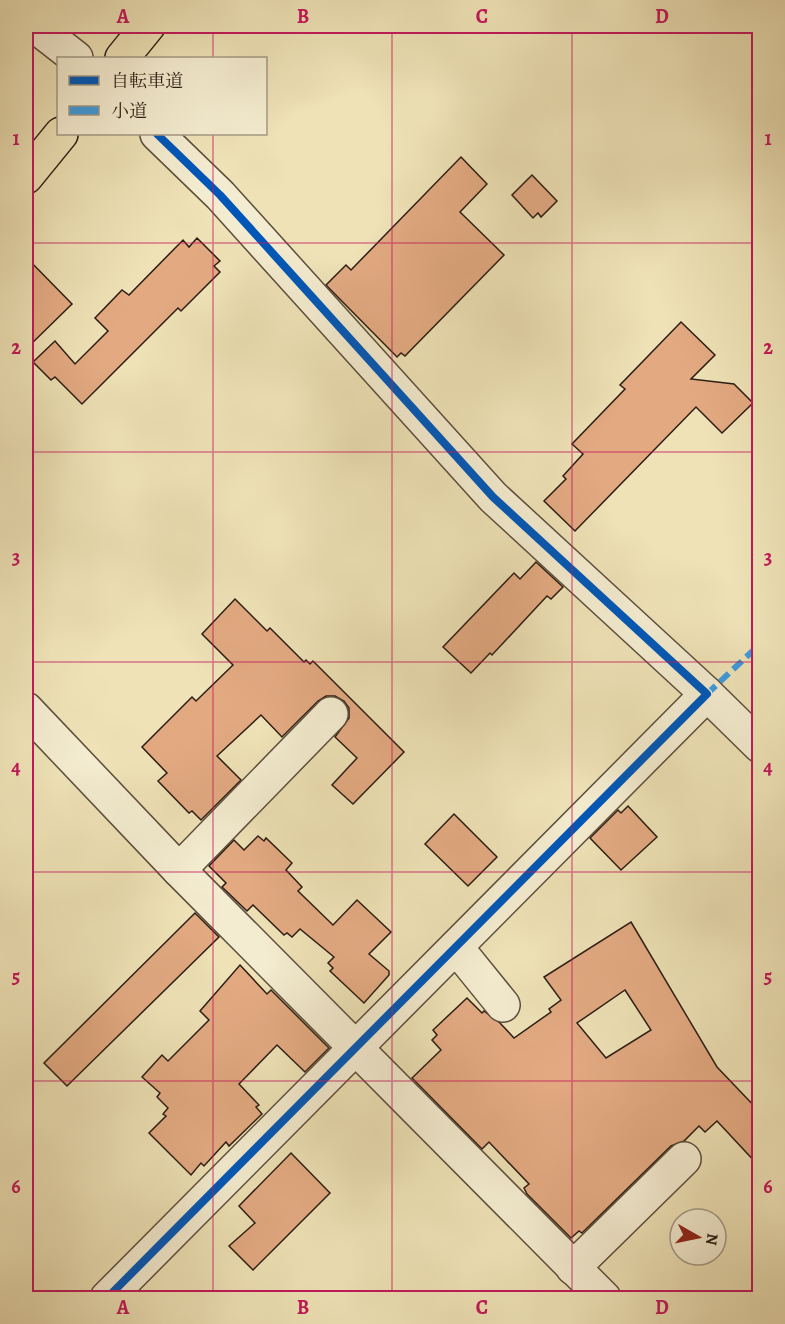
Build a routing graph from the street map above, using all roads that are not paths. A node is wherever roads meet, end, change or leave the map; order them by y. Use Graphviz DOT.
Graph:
graph roads {
  1 [pos="35,26"];
  2 [pos="148,26"];
  3 [pos="75,57"];
  4 [pos="123,57"];
  5 [pos="60,135"];
  6 [pos="158,135"];
  7 [pos="26,177"];
  8 [pos="707,694"];
  9 [pos="26,709"];
  10 [pos="332,714"];
  11 [pos="759,746"];
  12 [pos="179,870"];
  13 [pos="456,947"];
  14 [pos="503,1005"];
  15 [pos="357,1048"];
  16 [pos="684,1159"];
  17 [pos="573,1268"];
  18 [pos="107,1299"];
  19 [pos="603,1299"];
  1 -- 3 [label="street"];
  2 -- 4 [label="main road"];
  5 -- 7 [label="main road"];
  6 -- 8 [label="street"];
  8 -- 11 [label="street"];
  8 -- 13 [label="street"];
  9 -- 12 [label="street"];
  10 -- 12 [label="street"];
  12 -- 15 [label="street"];
  13 -- 14 [label="street"];
  13 -- 15 [label="street"];
  15 -- 17 [label="street"];
  15 -- 18 [label="street"];
  16 -- 17 [label="street"];
  17 -- 19 [label="street"];
}
